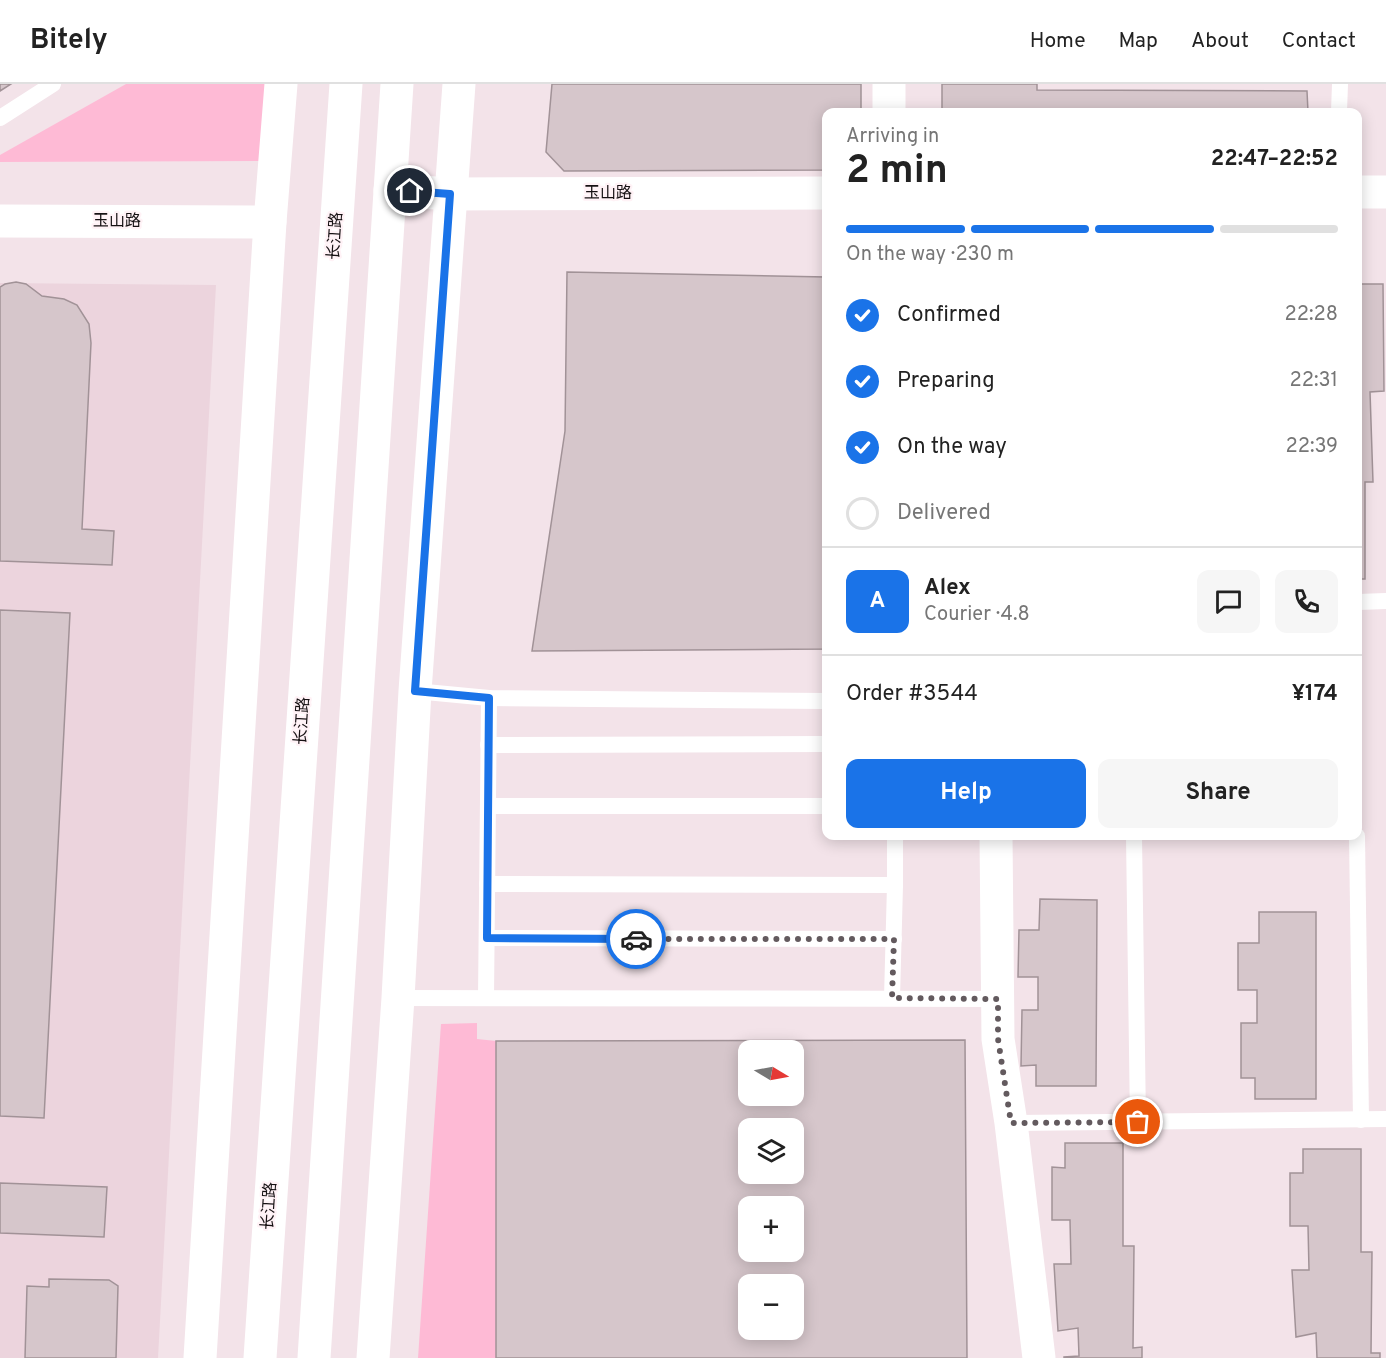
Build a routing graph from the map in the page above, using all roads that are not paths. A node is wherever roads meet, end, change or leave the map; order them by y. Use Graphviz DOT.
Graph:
graph roads {
  1 [pos="53,84"];
  2 [pos="281,84"];
  3 [pos="346,84"];
  4 [pos="397,84"];
  5 [pos="459,84"];
  6 [pos="889,84"];
  7 [pos="1340,84"];
  8 [pos="889,108"];
  9 [pos="1339,108"];
  10 [pos="0,118"];
  11 [pos="390,190"];
  12 [pos="1362,192"];
  13 [pos="1386,192"];
  14 [pos="822,193"];
  15 [pos="450,194"];
  16 [pos="0,221"];
  17 [pos="270,222"];
  18 [pos="1386,601"];
  19 [pos="1362,602"];
  20 [pos="415,691"];
  21 [pos="489,698"];
  22 [pos="822,701"];
  23 [pos="822,744"];
  24 [pos="488,745"];
  25 [pos="488,806"];
  26 [pos="822,806"];
  27 [pos="895,840"];
  28 [pos="996,840"];
  29 [pos="1134,840"];
  30 [pos="1357,840"];
  31 [pos="487,884"];
  32 [pos="895,885"];
  33 [pos="487,938"];
  34 [pos="894,939"];
  35 [pos="398,998"];
  36 [pos="486,998"];
  37 [pos="892,998"];
  38 [pos="998,999"];
  39 [pos="1361,1119"];
  40 [pos="1386,1119"];
  41 [pos="1138,1122"];
  42 [pos="1011,1123"];
  43 [pos="200,1358"];
  44 [pos="260,1358"];
  45 [pos="314,1358"];
  46 [pos="373,1358"];
  47 [pos="1039,1358"];
  1 -- 10 [label="lane"];
  2 -- 17 [label="main road"];
  3 -- 44 [label="main road, 长江路"];
  4 -- 11 [label="main road"];
  5 -- 15 [label="main road"];
  6 -- 8 [label="main road"];
  7 -- 9 [label="lane"];
  11 -- 15 [label="main road, 玉山路"];
  11 -- 45 [label="main road"];
  12 -- 13 [label="main road"];
  14 -- 15 [label="main road, 玉山路"];
  15 -- 20 [label="main road"];
  16 -- 17 [label="main road, 玉山路"];
  17 -- 43 [label="main road"];
  18 -- 19 [label="lane"];
  20 -- 21 [label="lane"];
  20 -- 35 [label="main road"];
  21 -- 22 [label="lane"];
  21 -- 24 [label="lane"];
  23 -- 24 [label="lane"];
  24 -- 25 [label="lane"];
  25 -- 26 [label="lane"];
  25 -- 31 [label="lane"];
  27 -- 32 [label="lane"];
  28 -- 38 [label="main road"];
  29 -- 41 [label="lane"];
  30 -- 39 [label="lane"];
  31 -- 32 [label="lane"];
  31 -- 33 [label="lane"];
  32 -- 34 [label="lane"];
  33 -- 34 [label="lane"];
  33 -- 36 [label="lane"];
  34 -- 37 [label="lane"];
  35 -- 36 [label="lane"];
  35 -- 46 [label="main road"];
  36 -- 37 [label="lane"];
  37 -- 38 [label="lane"];
  38 -- 42 [label="main road"];
  39 -- 40 [label="lane"];
  39 -- 41 [label="lane"];
  41 -- 42 [label="lane"];
  42 -- 47 [label="main road"];
}
